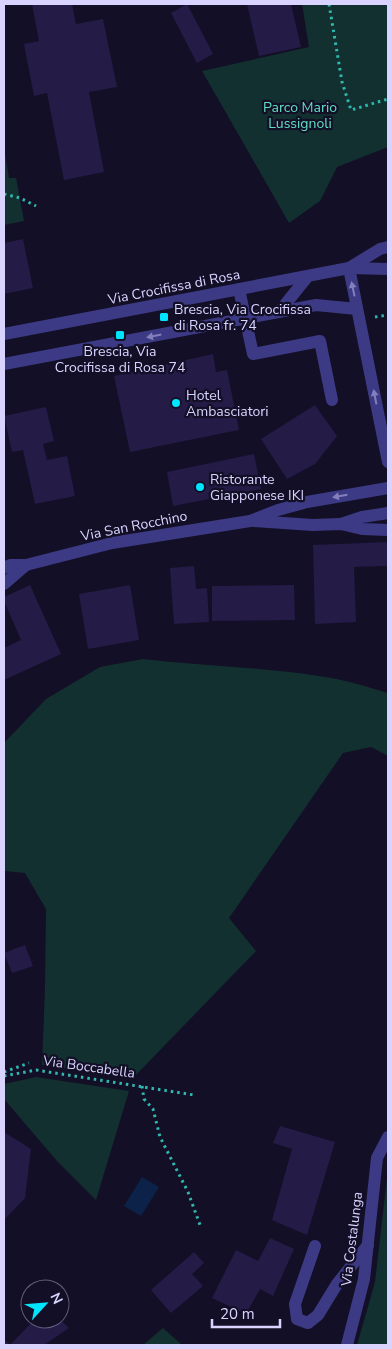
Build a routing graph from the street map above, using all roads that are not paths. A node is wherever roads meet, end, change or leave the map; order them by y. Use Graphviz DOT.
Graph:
graph roads {
  1 [pos="384,248"];
  2 [pos="349,268"];
  3 [pos="388,269"];
  4 [pos="308,276"];
  5 [pos="239,290"];
  6 [pos="357,309"];
  7 [pos="279,312"];
  8 [pos="245,318"];
  9 [pos="4,334"];
  10 [pos="4,364"];
  11 [pos="332,400"];
  12 [pos="388,462"];
  13 [pos="388,488"];
  14 [pos="388,513"];
  15 [pos="250,521"];
  16 [pos="341,524"];
  17 [pos="388,530"];
  18 [pos="26,566"];
  19 [pos="4,568"];
  20 [pos="4,584"];
  21 [pos="388,1137"];
  22 [pos="368,1245"];
  23 [pos="315,1246"];
  24 [pos="347,1345"];
  1 -- 2 [label="street"];
  2 -- 3 [label="street"];
  2 -- 4 [label="street, Via Crocifissa di Rosa"];
  6 -- 2 [label="street, one-way"];
  4 -- 5 [label="street, Via Crocifissa di Rosa"];
  4 -- 7 [label="street"];
  5 -- 8 [label="street"];
  5 -- 9 [label="street, Via Crocifissa di Rosa"];
  6 -- 7 [label="street"];
  12 -- 6 [label="street, one-way"];
  7 -- 8 [label="street"];
  8 -- 10 [label="street, one-way"];
  8 -- 11 [label="street"];
  13 -- 15 [label="street, Via San Rocchino, one-way"];
  14 -- 16 [label="street"];
  15 -- 16 [label="street, Via San Rocchino"];
  15 -- 18 [label="street, Via San Rocchino"];
  16 -- 17 [label="street, Via San Rocchino"];
  18 -- 19 [label="street, Via San Rocchino"];
  18 -- 20 [label="street, Via San Rocchino"];
  21 -- 22 [label="street, Via Costalunga"];
  22 -- 23 [label="street"];
  22 -- 24 [label="street, Via Costalunga"];
}
